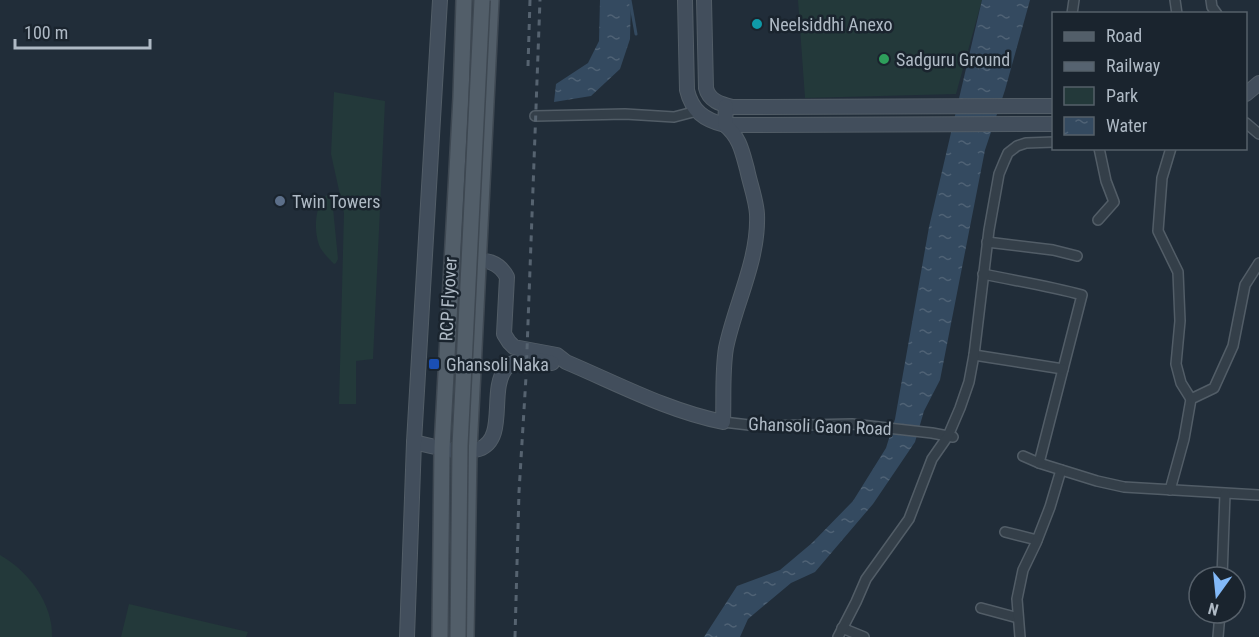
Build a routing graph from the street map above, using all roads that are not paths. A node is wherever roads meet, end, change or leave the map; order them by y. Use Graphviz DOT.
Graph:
graph roads {
  1 [pos="440,0"];
  2 [pos="464,0"];
  3 [pos="473,0"];
  4 [pos="482,0"];
  5 [pos="491,0"];
  6 [pos="686,0"];
  7 [pos="704,0"];
  8 [pos="726,106"];
  9 [pos="1034,106"];
  10 [pos="1052,106"];
  11 [pos="697,111"];
  12 [pos="535,116"];
  13 [pos="1034,124"];
  14 [pos="1052,124"];
  15 [pos="725,125"];
  16 [pos="1247,125"];
  17 [pos="1259,134"];
  18 [pos="1052,142"];
  19 [pos="1099,150"];
  20 [pos="1170,150"];
  21 [pos="1098,220"];
  22 [pos="987,242"];
  23 [pos="1077,256"];
  24 [pos="453,258"];
  25 [pos="478,259"];
  26 [pos="1259,263"];
  27 [pos="983,274"];
  28 [pos="974,355"];
  29 [pos="566,362"];
  30 [pos="1063,369"];
  31 [pos="1191,399"];
  32 [pos="723,422"];
  33 [pos="951,437"];
  34 [pos="414,442"];
  35 [pos="442,448"];
  36 [pos="469,452"];
  37 [pos="1023,456"];
  38 [pos="1039,463"];
  39 [pos="1061,470"];
  40 [pos="1170,490"];
  41 [pos="1225,494"];
  42 [pos="1259,495"];
  43 [pos="1005,532"];
  44 [pos="1037,540"];
  45 [pos="1222,565"];
  46 [pos="981,608"];
  47 [pos="1018,618"];
  48 [pos="840,632"];
  49 [pos="1019,634"];
  50 [pos="407,637"];
  51 [pos="440,637"];
  52 [pos="449,637"];
  53 [pos="458,637"];
  54 [pos="466,637"];
  55 [pos="864,637"];
  56 [pos="1029,637"];
  1 -- 34 [label="street"];
  2 -- 24 [label="main road"];
  3 -- 52 [label="main road, RCP Flyover"];
  4 -- 53 [label="main road, RCP Flyover, bridge"];
  5 -- 25 [label="main road"];
  6 -- 11 [label="street"];
  7 -- 8 [label="street"];
  8 -- 9 [label="street"];
  8 -- 15 [label="street"];
  9 -- 10 [label="street"];
  9 -- 13 [label="street"];
  11 -- 12 [label="street"];
  11 -- 15 [label="street"];
  13 -- 14 [label="street"];
  13 -- 15 [label="street"];
  15 -- 32 [label="street"];
  16 -- 17 [label="street"];
  18 -- 22 [label="street"];
  19 -- 21 [label="street"];
  20 -- 31 [label="street"];
  22 -- 23 [label="street"];
  22 -- 27 [label="street"];
  24 -- 25 [label="street"];
  24 -- 35 [label="main road"];
  25 -- 29 [label="street"];
  25 -- 36 [label="main road"];
  26 -- 31 [label="street"];
  27 -- 28 [label="street"];
  27 -- 30 [label="street"];
  28 -- 30 [label="street"];
  28 -- 33 [label="street"];
  29 -- 32 [label="street"];
  29 -- 36 [label="street"];
  30 -- 38 [label="street"];
  31 -- 40 [label="street"];
  32 -- 33 [label="street, Ghansoli Gaon Road"];
  33 -- 48 [label="street"];
  34 -- 35 [label="street"];
  34 -- 50 [label="street"];
  35 -- 36 [label="street"];
  35 -- 51 [label="main road"];
  36 -- 54 [label="main road"];
  37 -- 38 [label="street"];
  38 -- 39 [label="street"];
  39 -- 40 [label="street"];
  39 -- 44 [label="street"];
  40 -- 41 [label="street"];
  41 -- 42 [label="street"];
  41 -- 45 [label="street"];
  43 -- 44 [label="street"];
  44 -- 47 [label="street"];
  46 -- 47 [label="street"];
  47 -- 49 [label="street"];
  48 -- 55 [label="street"];
  49 -- 56 [label="street"];
}
